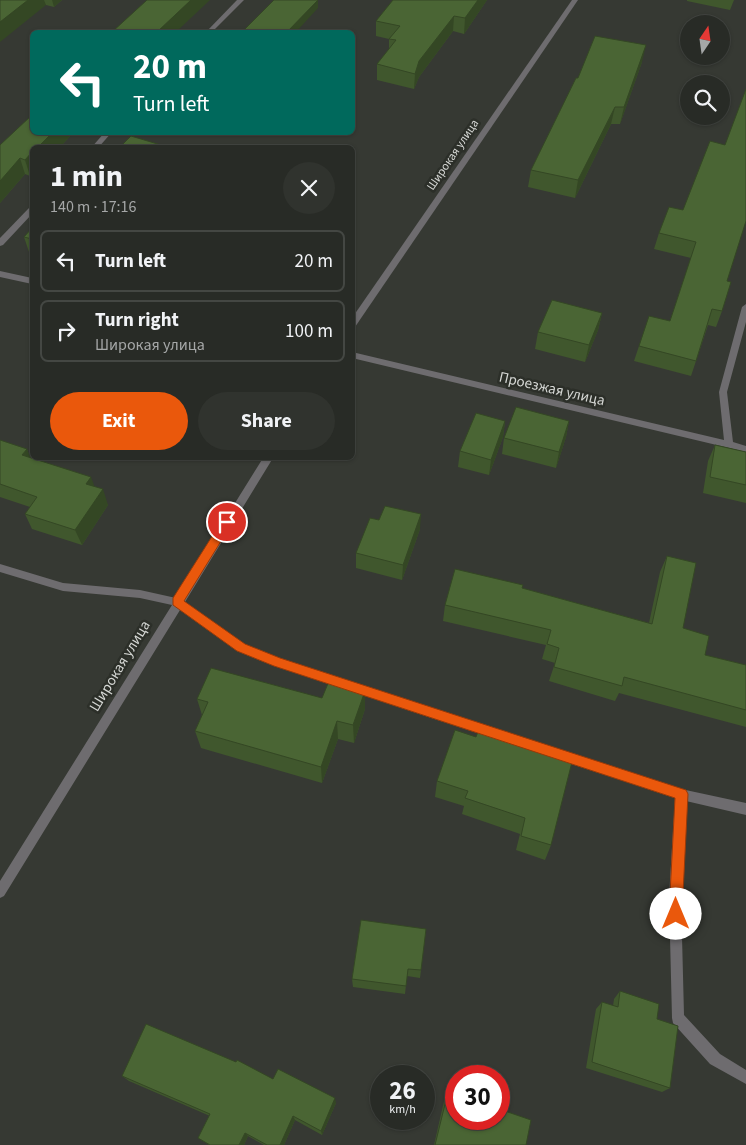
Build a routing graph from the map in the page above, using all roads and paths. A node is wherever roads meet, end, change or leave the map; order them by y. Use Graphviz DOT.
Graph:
graph roads {
  1 [pos="241,0"];
  2 [pos="575,0"];
  3 [pos="211,30"];
  4 [pos="106,135"];
  5 [pos="97,145"];
  6 [pos="30,212"];
  7 [pos="0,243"];
  8 [pos="0,274"];
  9 [pos="30,281"];
  10 [pos="746,307"];
  11 [pos="355,321"];
  12 [pos="355,356"];
  13 [pos="729,445"];
  14 [pos="746,449"];
  15 [pos="267,460"];
  16 [pos="0,568"];
  17 [pos="177,602"];
  18 [pos="681,794"];
  19 [pos="746,809"];
  20 [pos="0,892"];
  21 [pos="746,1077"];
  1 -- 3 [label="street"];
  2 -- 11 [label="street, Широкая улица"];
  4 -- 5 [label="street"];
  6 -- 7 [label="street"];
  8 -- 9 [label="street"];
  10 -- 13 [label="street"];
  12 -- 13 [label="street, Проезжая улица"];
  13 -- 14 [label="street, Проезжая улица"];
  15 -- 17 [label="street, Широкая улица"];
  16 -- 17 [label="street"];
  17 -- 18 [label="street"];
  17 -- 20 [label="street, Широкая улица"];
  18 -- 19 [label="street"];
  18 -- 21 [label="street"];
}
